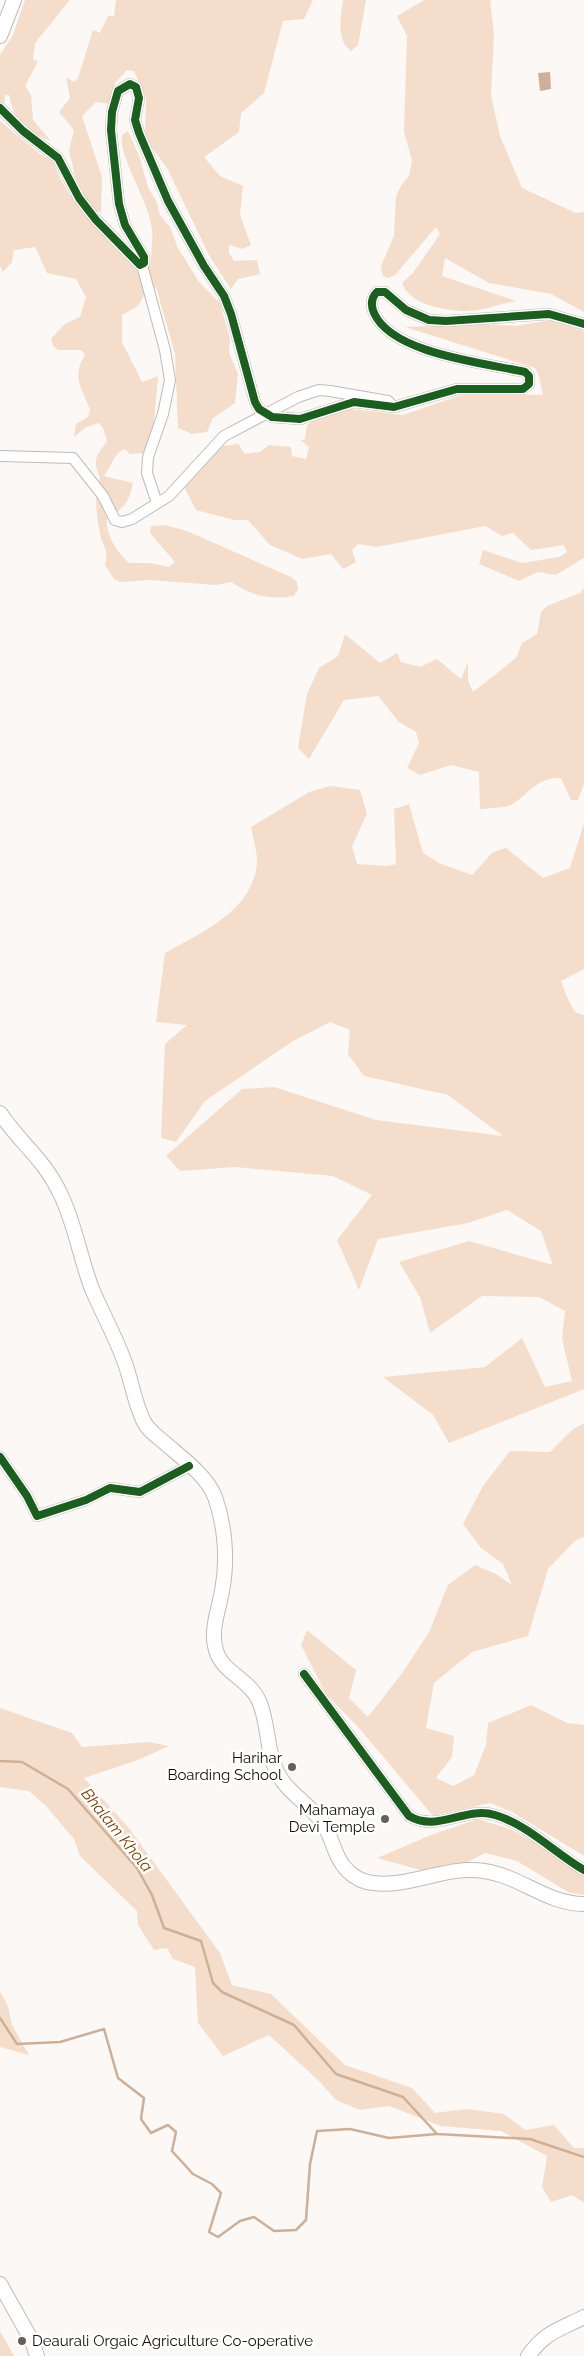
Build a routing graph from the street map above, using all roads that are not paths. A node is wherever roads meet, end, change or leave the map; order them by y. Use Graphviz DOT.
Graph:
graph roads {
  1 [pos="14,0"];
  2 [pos="0,36"];
  3 [pos="0,108"];
  4 [pos="142,265"];
  5 [pos="584,324"];
  6 [pos="394,407"];
  7 [pos="266,413"];
  8 [pos="0,456"];
  9 [pos="157,503"];
  10 [pos="0,1113"];
  11 [pos="0,1457"];
  12 [pos="189,1466"];
  13 [pos="304,1674"];
  14 [pos="584,1870"];
  15 [pos="584,1904"];
  16 [pos="0,2284"];
  17 [pos="584,2317"];
  18 [pos="37,2356"];
  19 [pos="528,2356"];
  1 -- 2 [label="main road"];
  3 -- 4 [label="street"];
  4 -- 7 [label="street"];
  4 -- 9 [label="street"];
  5 -- 6 [label="street"];
  6 -- 7 [label="street"];
  6 -- 7 [label="street"];
  7 -- 9 [label="street"];
  8 -- 9 [label="street"];
  10 -- 12 [label="main road"];
  11 -- 12 [label="street"];
  12 -- 15 [label="main road"];
  13 -- 14 [label="street"];
  16 -- 18 [label="main road"];
  17 -- 19 [label="main road"];
}
